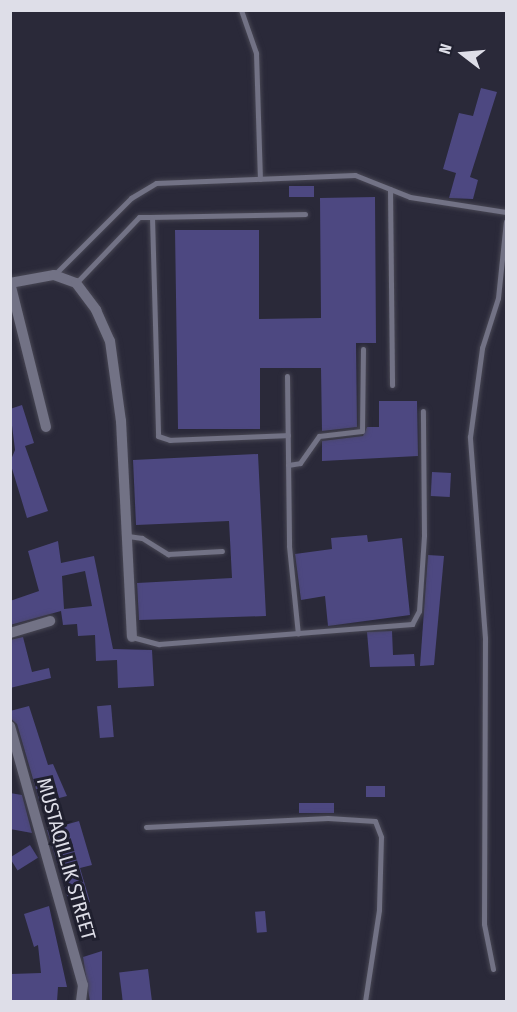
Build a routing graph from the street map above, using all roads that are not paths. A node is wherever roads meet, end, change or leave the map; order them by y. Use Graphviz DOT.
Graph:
graph roads {
  1 [pos="241,10"];
  2 [pos="260,178"];
  3 [pos="390,189"];
  4 [pos="507,212"];
  5 [pos="305,214"];
  6 [pos="152,217"];
  7 [pos="507,221"];
  8 [pos="54,275"];
  9 [pos="76,283"];
  10 [pos="363,349"];
  11 [pos="287,376"];
  12 [pos="392,385"];
  13 [pos="423,411"];
  14 [pos="46,427"];
  15 [pos="288,435"];
  16 [pos="288,465"];
  17 [pos="128,536"];
  18 [pos="222,551"];
  19 [pos="50,621"];
  20 [pos="10,633"];
  21 [pos="298,634"];
  22 [pos="132,637"];
  23 [pos="10,726"];
  24 [pos="146,827"];
  25 [pos="493,969"];
  26 [pos="81,1002"];
  27 [pos="365,1002"];
  1 -- 2 [label="lane"];
  2 -- 3 [label="lane"];
  2 -- 8 [label="lane"];
  3 -- 4 [label="lane"];
  3 -- 12 [label="lane"];
  5 -- 6 [label="lane"];
  6 -- 9 [label="lane"];
  6 -- 15 [label="lane"];
  7 -- 25 [label="lane"];
  8 -- 9 [label="street"];
  8 -- 14 [label="street"];
  9 -- 17 [label="street"];
  10 -- 16 [label="lane"];
  11 -- 15 [label="lane"];
  13 -- 21 [label="lane"];
  15 -- 16 [label="lane"];
  16 -- 21 [label="lane"];
  17 -- 18 [label="lane"];
  17 -- 22 [label="street"];
  19 -- 20 [label="street"];
  21 -- 22 [label="lane"];
  23 -- 26 [label="street, MUSTAQILLIK STREET"];
  24 -- 27 [label="lane"];
}
